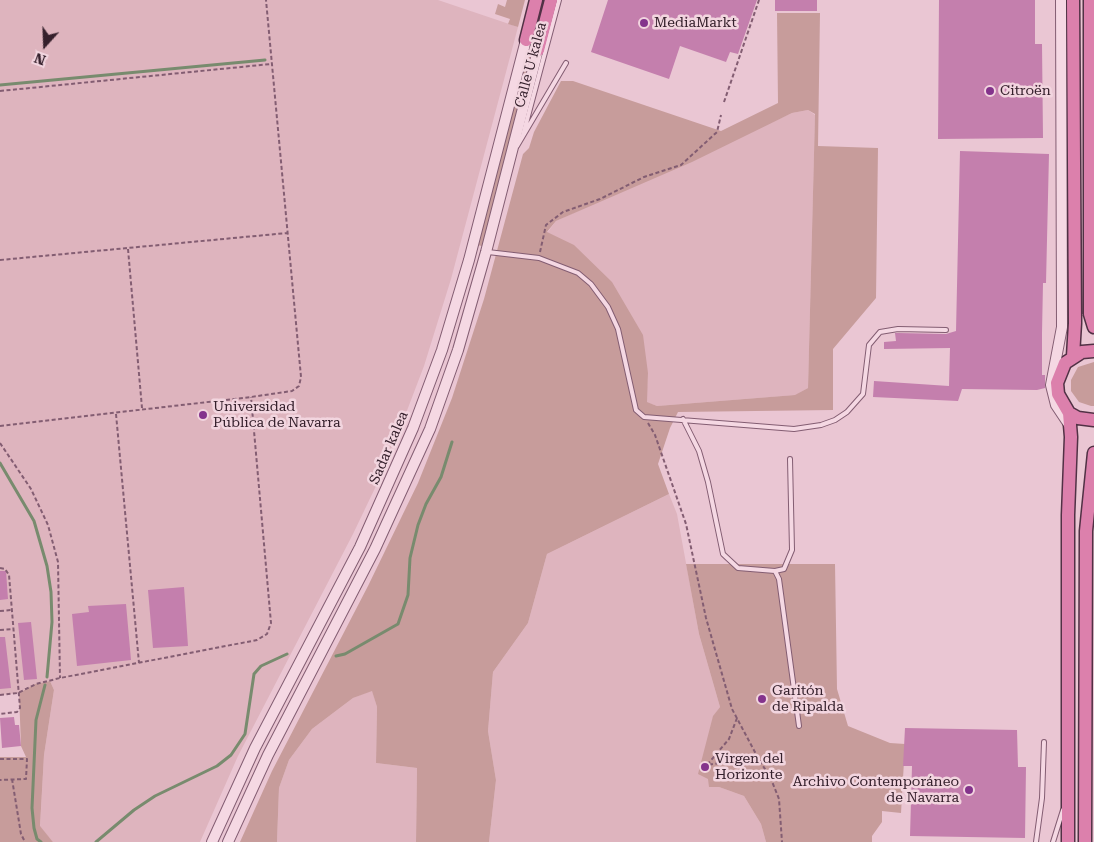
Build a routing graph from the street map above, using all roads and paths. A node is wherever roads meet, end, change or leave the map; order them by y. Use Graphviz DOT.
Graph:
graph roads {
  1 [pos="266,0"];
  2 [pos="536,0"];
  3 [pos="551,0"];
  4 [pos="559,0"];
  5 [pos="759,0"];
  6 [pos="1061,0"];
  7 [pos="1073,0"];
  8 [pos="1090,0"];
  9 [pos="526,40"];
  10 [pos="538,50"];
  11 [pos="566,62"];
  12 [pos="272,64"];
  13 [pos="0,91"];
  14 [pos="724,102"];
  15 [pos="721,115"];
  16 [pos="523,136"];
  17 [pos="511,156"];
  18 [pos="287,233"];
  19 [pos="128,248"];
  20 [pos="486,252"];
  21 [pos="539,258"];
  22 [pos="0,260"];
  23 [pos="1094,327"];
  24 [pos="946,330"];
  25 [pos="1094,351"];
  26 [pos="1073,356"];
  27 [pos="251,396"];
  28 [pos="142,408"];
  29 [pos="116,414"];
  30 [pos="644,417"];
  31 [pos="1069,418"];
  32 [pos="683,419"];
  33 [pos="1094,420"];
  34 [pos="0,426"];
  35 [pos="0,443"];
  36 [pos="1094,454"];
  37 [pos="790,459"];
  38 [pos="0,568"];
  39 [pos="775,571"];
  40 [pos="12,610"];
  41 [pos="0,611"];
  42 [pos="13,629"];
  43 [pos="0,630"];
  44 [pos="139,663"];
  45 [pos="60,678"];
  46 [pos="18,693"];
  47 [pos="0,695"];
  48 [pos="0,714"];
  49 [pos="737,718"];
  50 [pos="799,726"];
  51 [pos="1044,742"];
  52 [pos="0,759"];
  53 [pos="761,764"];
  54 [pos="12,779"];
  55 [pos="0,780"];
  56 [pos="1068,791"];
  57 [pos="26,842"];
  58 [pos="212,842"];
  59 [pos="228,842"];
  60 [pos="782,842"];
  61 [pos="1036,842"];
  62 [pos="1053,842"];
  63 [pos="1068,842"];
  64 [pos="1085,842"];
  1 -- 12 [label="path"];
  2 -- 9 [label="highway"];
  3 -- 10 [label="highway"];
  4 -- 16 [label="lane, Calle U kalea"];
  5 -- 14 [label="path"];
  6 -- 31 [label="street"];
  7 -- 26 [label="highway"];
  8 -- 23 [label="highway"];
  9 -- 58 [label="street, Sadar kalea"];
  10 -- 17 [label="street"];
  11 -- 16 [label="lane, Calle U kalea"];
  12 -- 13 [label="path"];
  12 -- 18 [label="path"];
  15 -- 21 [label="path"];
  16 -- 17 [label="lane, Calle U kalea"];
  17 -- 20 [label="street"];
  18 -- 19 [label="path"];
  18 -- 27 [label="path"];
  19 -- 22 [label="path"];
  19 -- 28 [label="path"];
  20 -- 21 [label="lane"];
  20 -- 59 [label="street"];
  21 -- 30 [label="lane"];
  24 -- 32 [label="lane"];
  25 -- 26 [label="highway"];
  26 -- 31 [label="highway"];
  27 -- 28 [label="path"];
  27 -- 44 [label="path"];
  28 -- 29 [label="path"];
  29 -- 34 [label="path"];
  29 -- 44 [label="path"];
  30 -- 32 [label="lane"];
  30 -- 49 [label="path"];
  31 -- 33 [label="highway"];
  31 -- 56 [label="highway"];
  32 -- 39 [label="lane"];
  35 -- 45 [label="path"];
  36 -- 64 [label="highway"];
  37 -- 39 [label="lane"];
  38 -- 40 [label="path"];
  39 -- 50 [label="lane"];
  40 -- 41 [label="path"];
  40 -- 42 [label="path"];
  42 -- 43 [label="path"];
  42 -- 46 [label="path"];
  44 -- 45 [label="path"];
  45 -- 46 [label="path"];
  46 -- 47 [label="path"];
  46 -- 48 [label="path"];
  49 -- 53 [label="path"];
  49 -- 53 [label="path"];
  51 -- 61 [label="lane"];
  52 -- 54 [label="path"];
  53 -- 60 [label="path"];
  54 -- 55 [label="path"];
  54 -- 57 [label="path"];
  56 -- 62 [label="lane"];
  56 -- 63 [label="highway"];
}
